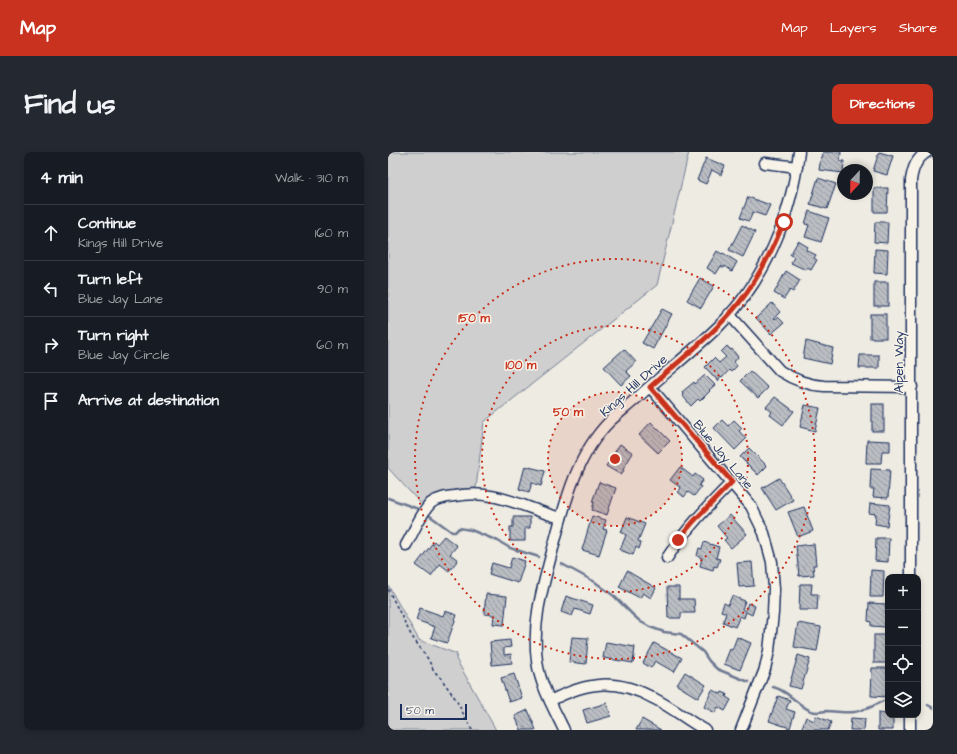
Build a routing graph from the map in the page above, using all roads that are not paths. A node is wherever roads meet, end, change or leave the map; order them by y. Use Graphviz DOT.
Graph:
graph roads {
  1 [pos="799,152"];
  2 [pos="927,152"];
  3 [pos="765,162"];
  4 [pos="797,168"];
  5 [pos="729,314"];
  6 [pos="650,387"];
  7 [pos="912,387"];
  8 [pos="732,482"];
  9 [pos="561,518"];
  10 [pos="406,545"];
  11 [pos="667,558"];
  12 [pos="911,574"];
  13 [pos="550,701"];
  14 [pos="910,718"];
  15 [pos="564,730"];
  16 [pos="705,730"];
  17 [pos="741,730"];
  18 [pos="910,730"];
  1 -- 4 [label="street, Kings Hill Drive"];
  2 -- 7 [label="street, Alpen Way"];
  3 -- 4 [label="street"];
  4 -- 5 [label="street, Kings Hill Drive"];
  5 -- 6 [label="street, Kings Hill Drive"];
  5 -- 7 [label="street"];
  6 -- 8 [label="street, Blue Jay Lane"];
  6 -- 9 [label="street, Kings Hill Drive"];
  7 -- 12 [label="street, Alpen Way"];
  8 -- 11 [label="street"];
  8 -- 17 [label="street, Blue Jay Lane"];
  9 -- 10 [label="street"];
  9 -- 13 [label="street, Kings Hill Drive"];
  13 -- 15 [label="street, Kings Hill Drive"];
  13 -- 16 [label="street"];
  14 -- 18 [label="street"];
}
